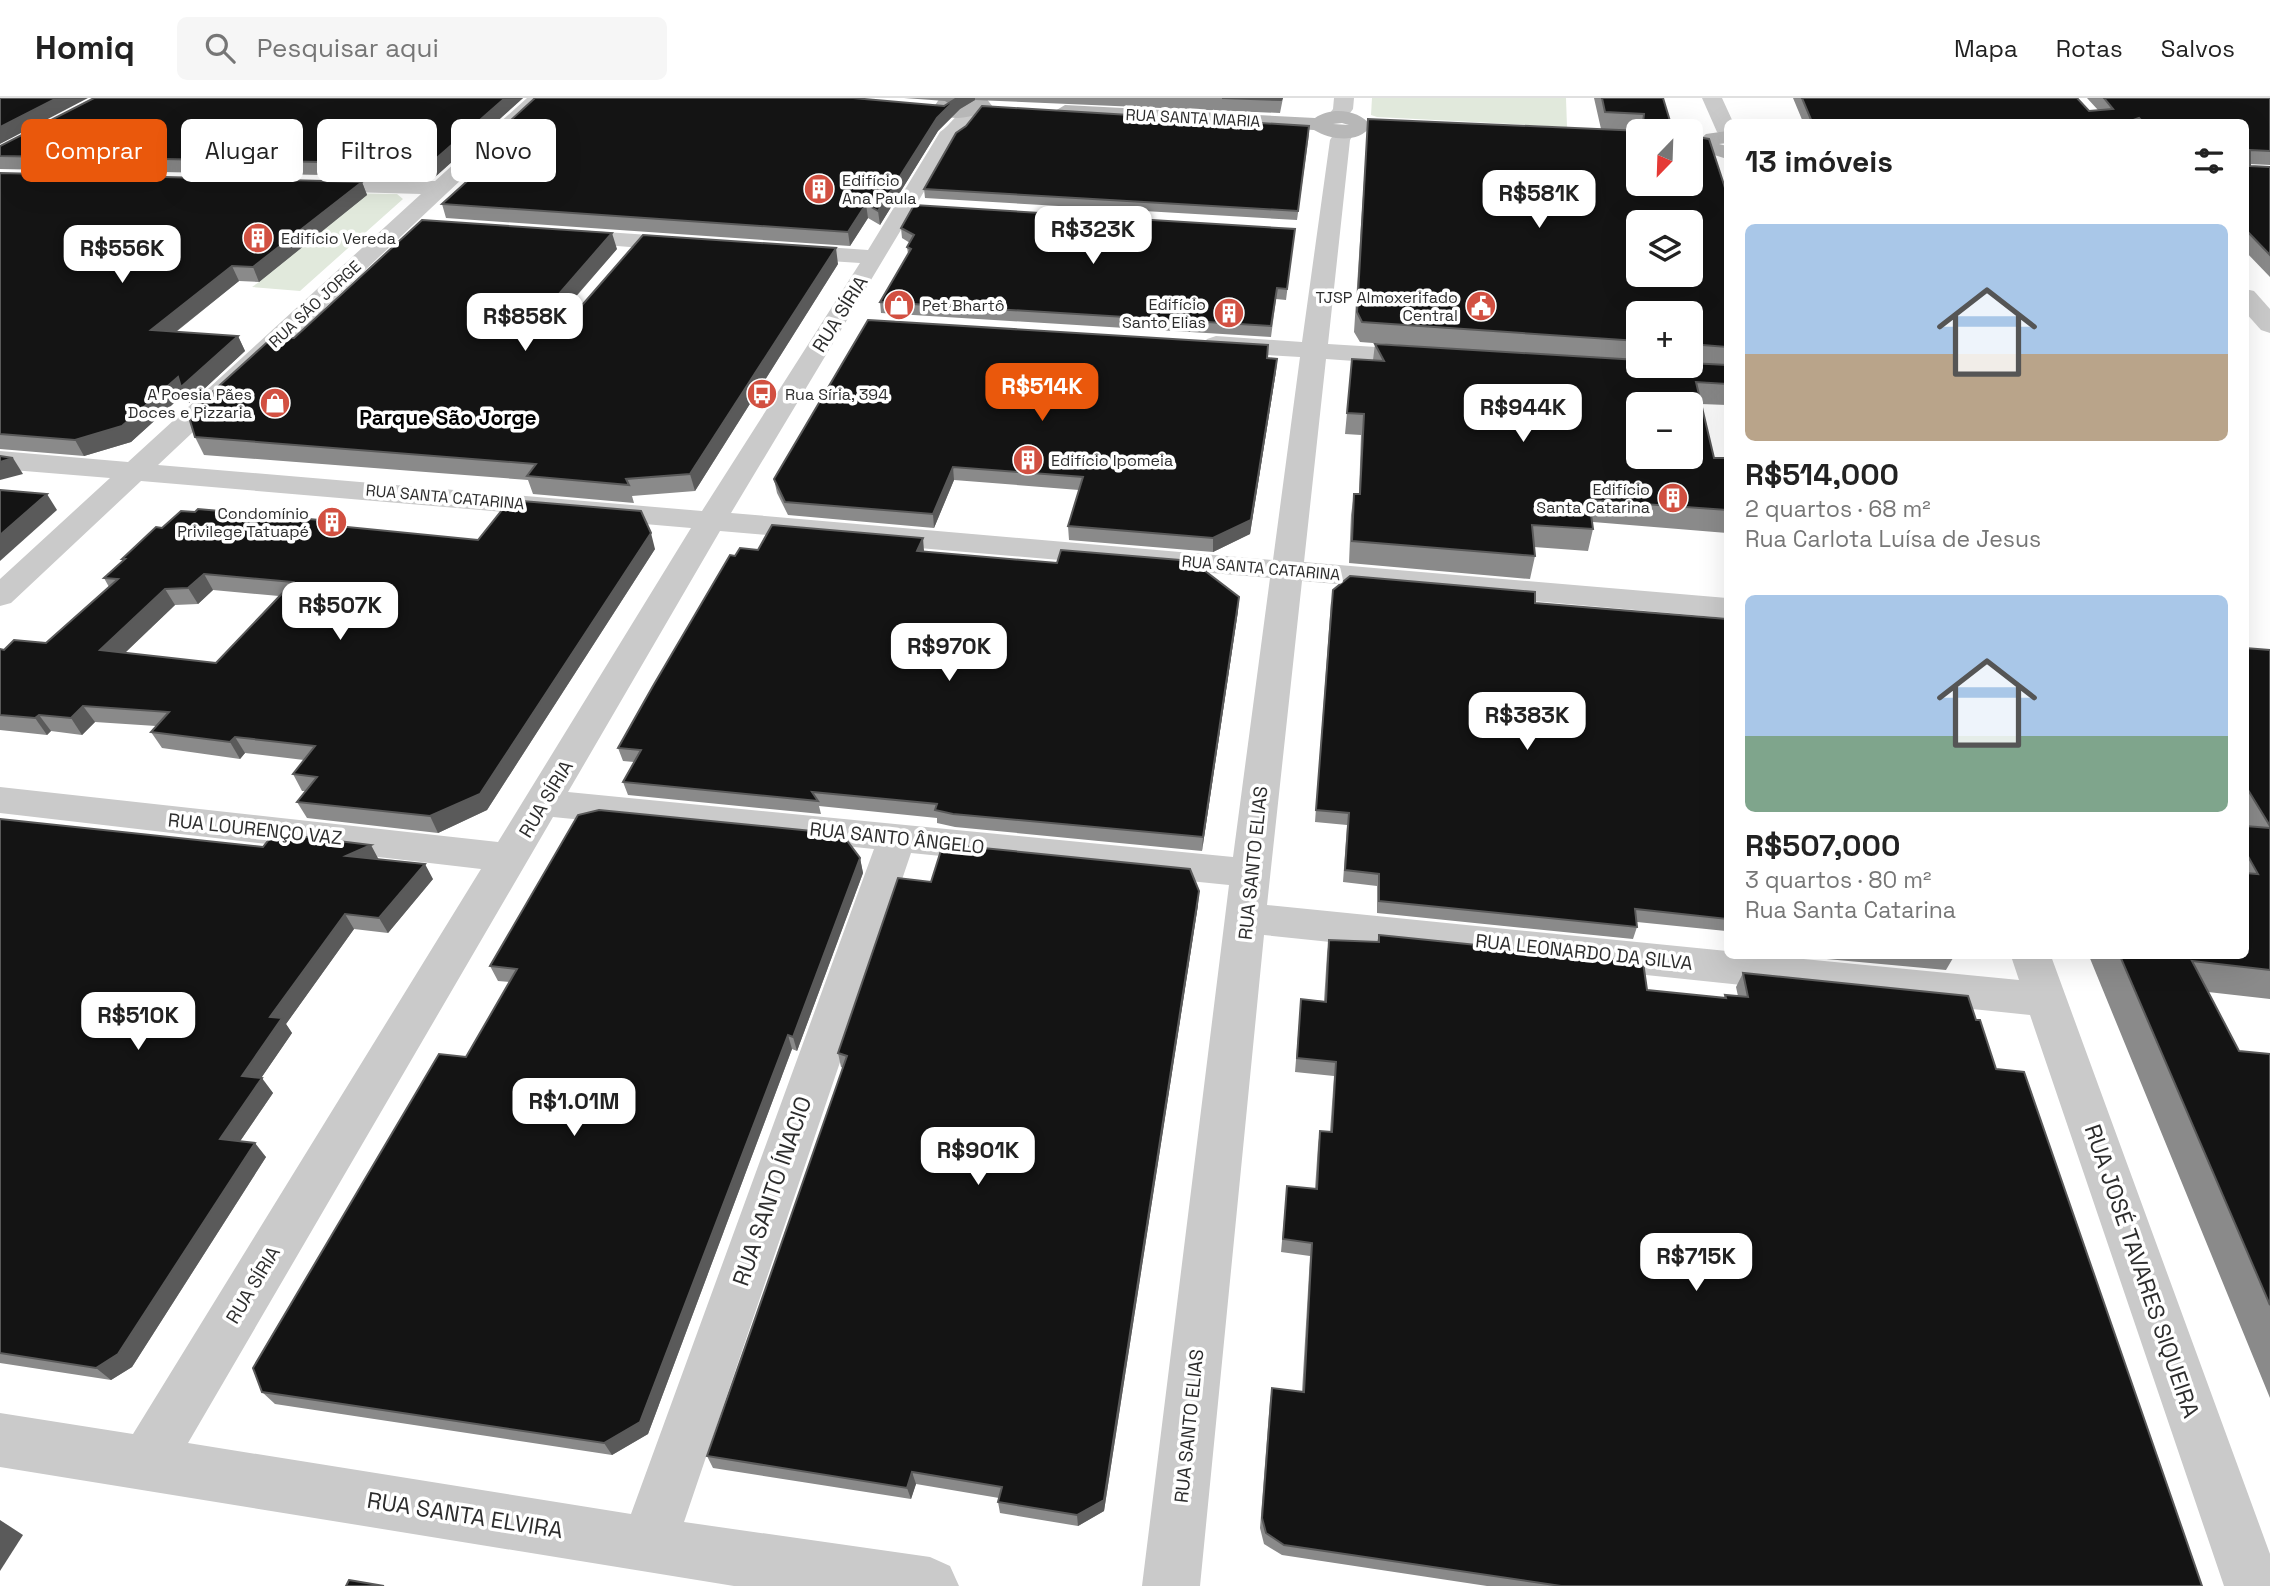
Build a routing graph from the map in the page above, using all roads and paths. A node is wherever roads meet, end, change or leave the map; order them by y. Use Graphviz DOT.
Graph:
graph roads {
  1 [pos="538,98"];
  2 [pos="1712,98"];
  3 [pos="919,107"];
  4 [pos="966,108"];
  5 [pos="1051,111"];
  6 [pos="1345,122"];
  7 [pos="1723,143"];
  8 [pos="1703,145"];
  9 [pos="289,185"];
  10 [pos="440,188"];
  11 [pos="402,225"];
  12 [pos="428,226"];
  13 [pos="534,234"];
  14 [pos="640,241"];
  15 [pos="709,246"];
  16 [pos="764,250"];
  17 [pos="875,257"];
  18 [pos="622,262"];
  19 [pos="2249,301"];
  20 [pos="2270,325"];
  21 [pos="1191,343"];
  22 [pos="1315,351"];
  23 [pos="1452,359"];
  24 [pos="0,460"];
  25 [pos="135,470"];
  26 [pos="712,521"];
  27 [pos="1286,570"];
  28 [pos="0,596"];
  29 [pos="1724,608"];
  30 [pos="0,800"];
  31 [pos="543,803"];
  32 [pos="897,838"];
  33 [pos="511,858"];
  34 [pos="1250,873"];
  35 [pos="1247,918"];
  36 [pos="2032,959"];
  37 [pos="2047,1000"];
  38 [pos="0,1440"];
  39 [pos="146,1463"];
  40 [pos="648,1545"];
  41 [pos="930,1586"];
  42 [pos="1171,1586"];
  43 [pos="2253,1586"];
  1 -- 10 [label="street, RUA SÃO JORGE"];
  2 -- 7 [label="street"];
  3 -- 4 [label="street"];
  4 -- 17 [label="street, RUA SÍRIA"];
  5 -- 6 [label="street, RUA SANTA MARIA"];
  6 -- 22 [label="street, RUA SANTO ELIAS"];
  7 -- 8 [label="street"];
  9 -- 10 [label="street"];
  10 -- 11 [label="street, RUA SÃO JORGE"];
  11 -- 12 [label="street"];
  11 -- 25 [label="street, RUA SÃO JORGE"];
  13 -- 14 [label="street"];
  14 -- 15 [label="street"];
  14 -- 18 [label="street"];
  16 -- 17 [label="street"];
  17 -- 26 [label="street, RUA SÍRIA"];
  19 -- 20 [label="street"];
  21 -- 22 [label="street"];
  22 -- 23 [label="street"];
  22 -- 27 [label="street, RUA SANTO ELIAS"];
  24 -- 25 [label="street, RUA SANTA CATARINA"];
  25 -- 26 [label="street, RUA SANTA CATARINA"];
  25 -- 28 [label="street, RUA SÃO JORGE"];
  26 -- 27 [label="street, RUA SANTA CATARINA"];
  26 -- 31 [label="street, RUA SÍRIA"];
  27 -- 29 [label="street, RUA SANTA CATARINA"];
  27 -- 34 [label="street, RUA SANTO ELIAS"];
  30 -- 33 [label="street, RUA LOURENÇO VAZ"];
  31 -- 32 [label="street, RUA SANTO ÂNGELO"];
  31 -- 33 [label="street, RUA SÍRIA"];
  32 -- 34 [label="street, RUA SANTO ÂNGELO"];
  32 -- 40 [label="street, RUA SANTO ÍNACIO"];
  33 -- 39 [label="street, RUA SÍRIA"];
  34 -- 35 [label="street, RUA SANTO ELIAS"];
  35 -- 37 [label="street, RUA LEONARDO DA SILVA"];
  35 -- 42 [label="street, RUA SANTO ELIAS"];
  36 -- 37 [label="street, RUA JOSÉ TAVARES SIQUEIRA"];
  37 -- 43 [label="street, RUA JOSÉ TAVARES SIQUEIRA"];
  38 -- 39 [label="street, RUA SANTA ELVIRA"];
  39 -- 40 [label="street, RUA SANTA ELVIRA"];
  40 -- 41 [label="street, RUA SANTA ELVIRA"];
}
